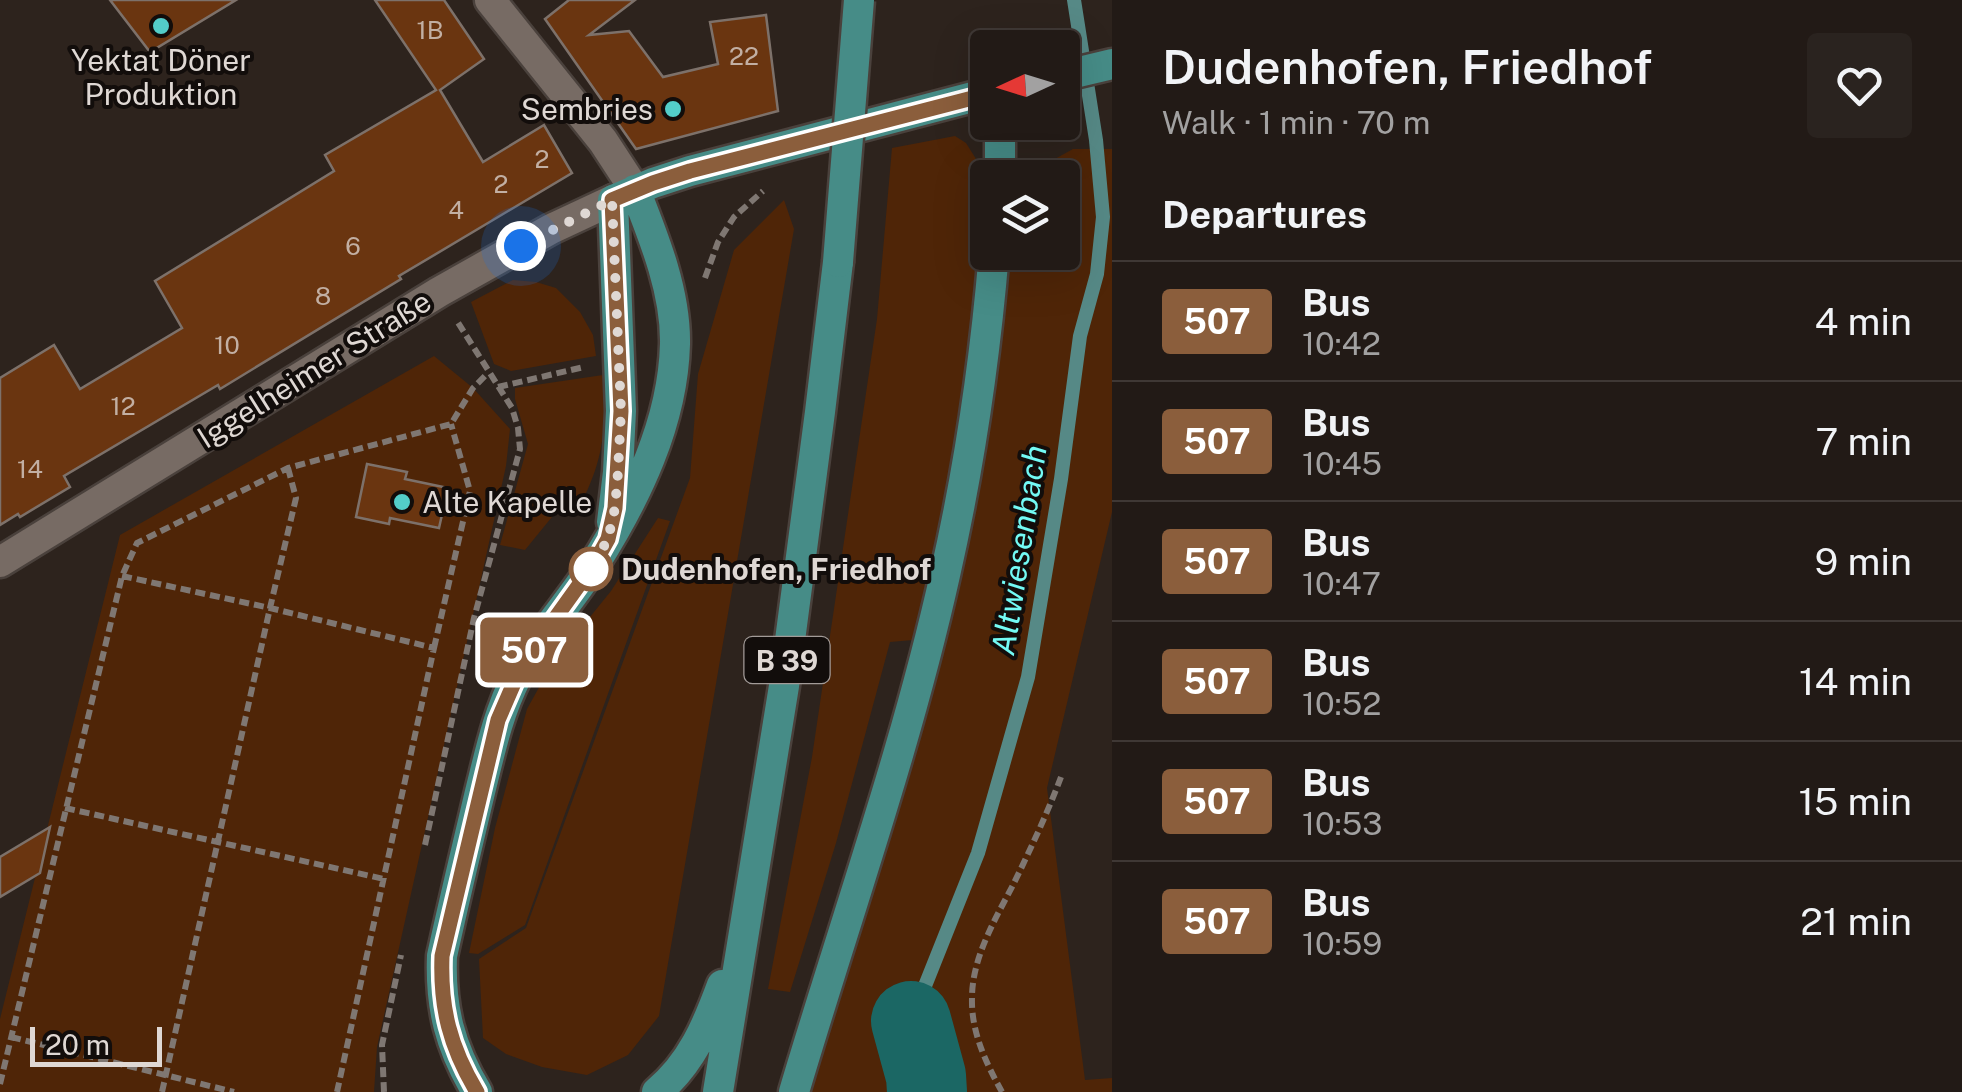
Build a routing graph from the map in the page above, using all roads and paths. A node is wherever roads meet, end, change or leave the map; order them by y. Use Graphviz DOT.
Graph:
graph roads {
  1 [pos="490,0"];
  2 [pos="859,0"];
  3 [pos="1112,64"];
  4 [pos="1080,72"];
  5 [pos="970,99"];
  6 [pos="624,195"];
  7 [pos="992,270"];
  8 [pos="439,292"];
  9 [pos="488,372"];
  10 [pos="450,424"];
  11 [pos="288,468"];
  12 [pos="608,539"];
  13 [pos="0,562"];
  14 [pos="122,576"];
  15 [pos="270,608"];
  16 [pos="434,648"];
  17 [pos="1061,778"];
  18 [pos="65,808"];
  19 [pos="219,842"];
  20 [pos="424,851"];
  21 [pos="384,878"];
  22 [pos="743,931"];
  23 [pos="403,948"];
  24 [pos="11,1036"];
  25 [pos="166,1075"];
  26 [pos="0,1084"];
  27 [pos="162,1092"];
  28 [pos="234,1092"];
  29 [pos="337,1092"];
  30 [pos="384,1092"];
  31 [pos="477,1092"];
  32 [pos="656,1092"];
  33 [pos="718,1092"];
  34 [pos="794,1092"];
  35 [pos="1002,1092"];
  1 -- 6 [label="street"];
  2 -- 22 [label="main road, B 39, bridge"];
  3 -- 4 [label="main road"];
  5 -- 6 [label="main road"];
  6 -- 8 [label="street, Iggelheimer Straße"];
  6 -- 12 [label="main road"];
  6 -- 12 [label="main road"];
  7 -- 34 [label="main road"];
  8 -- 9 [label="path"];
  8 -- 13 [label="street, Iggelheimer Straße"];
  9 -- 10 [label="path"];
  9 -- 20 [label="path"];
  10 -- 11 [label="path"];
  10 -- 16 [label="path"];
  11 -- 14 [label="path"];
  11 -- 15 [label="path"];
  12 -- 31 [label="main road"];
  14 -- 15 [label="path"];
  14 -- 18 [label="path"];
  15 -- 16 [label="path"];
  15 -- 19 [label="path"];
  16 -- 21 [label="path"];
  17 -- 35 [label="path"];
  18 -- 19 [label="path"];
  18 -- 24 [label="path"];
  19 -- 21 [label="path"];
  19 -- 25 [label="path"];
  21 -- 29 [label="path"];
  22 -- 32 [label="main road, B 39"];
  22 -- 33 [label="main road, B 39"];
  23 -- 30 [label="path"];
  24 -- 25 [label="path"];
  24 -- 26 [label="path"];
  25 -- 27 [label="path"];
  25 -- 28 [label="path"];
}
